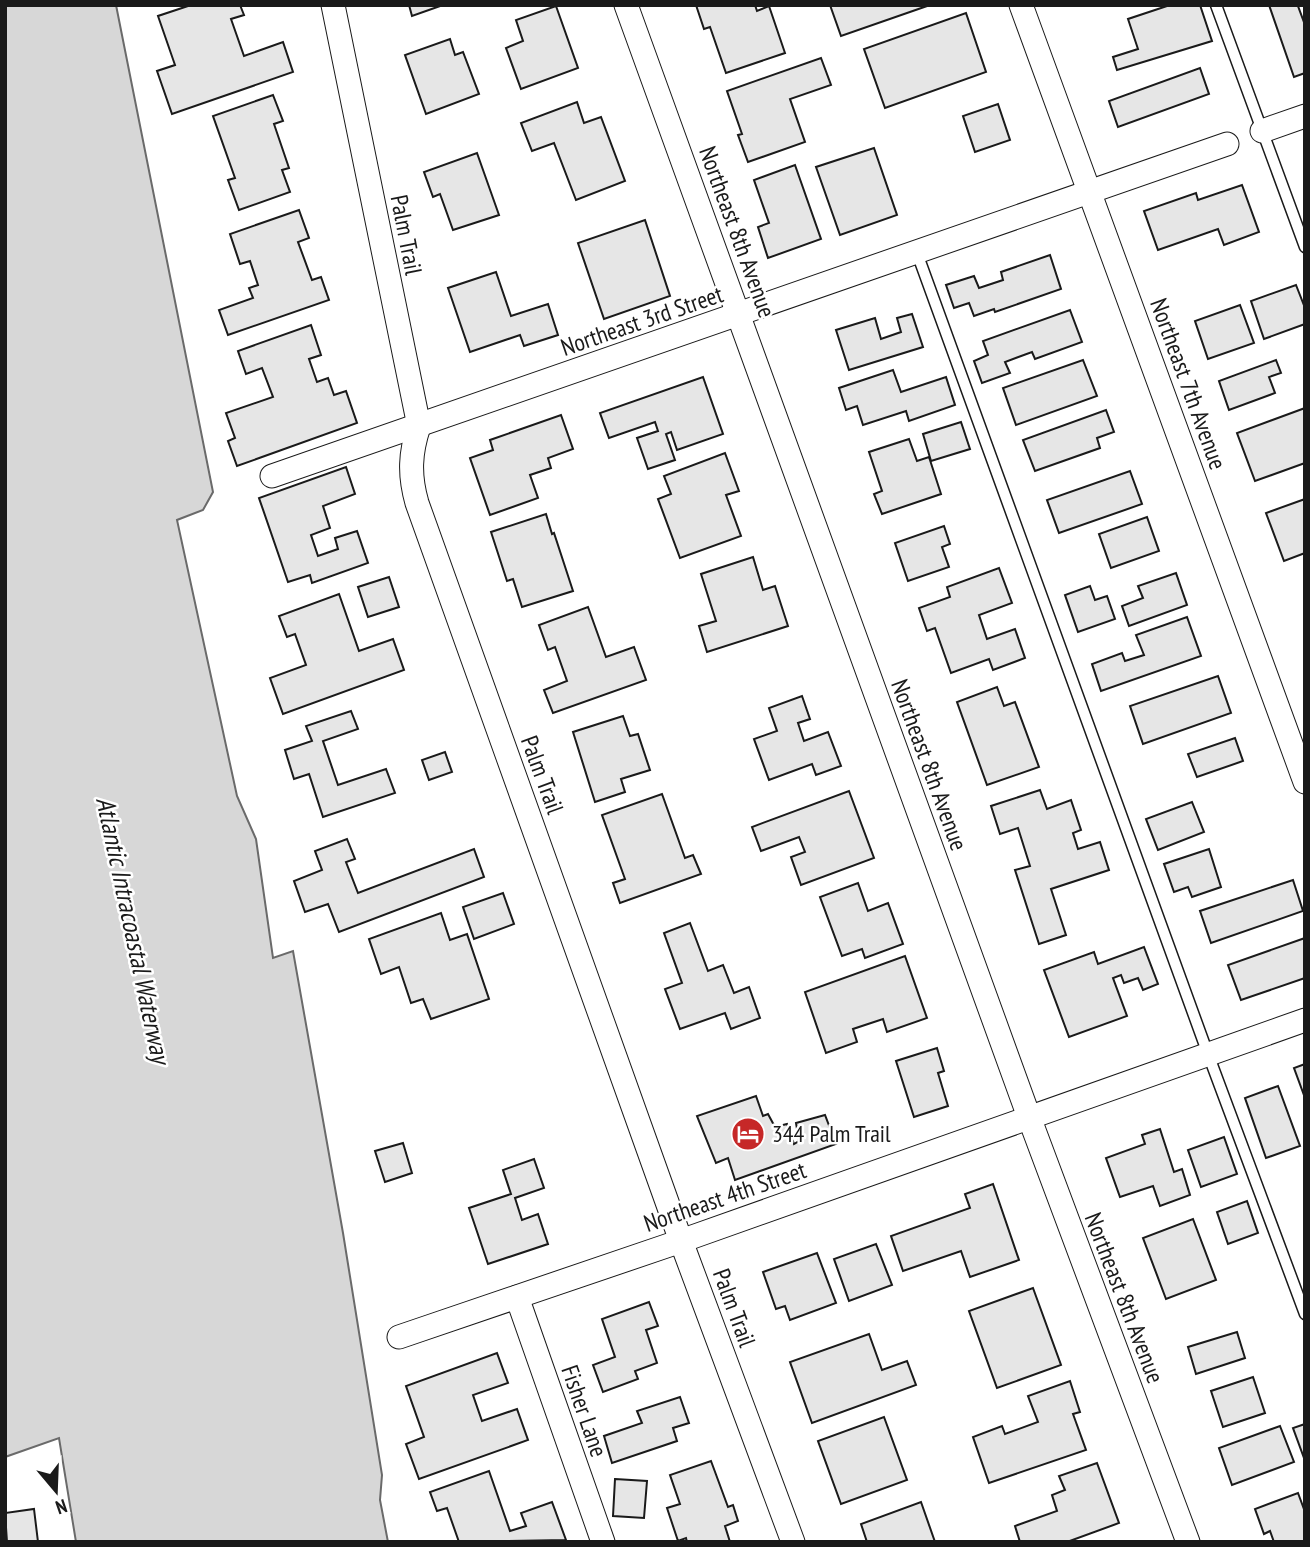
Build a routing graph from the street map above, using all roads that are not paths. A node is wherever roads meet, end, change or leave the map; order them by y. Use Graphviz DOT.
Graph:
graph roads {
  1 [pos="333,5"];
  2 [pos="626,5"];
  3 [pos="1021,5"];
  4 [pos="1216,5"];
  5 [pos="1305,116"];
  6 [pos="1262,131"];
  7 [pos="1227,144"];
  8 [pos="1090,193"];
  9 [pos="1305,247"];
  10 [pos="917,253"];
  11 [pos="739,315"];
  12 [pos="418,426"];
  13 [pos="272,476"];
  14 [pos="1305,782"];
  15 [pos="1305,1020"];
  16 [pos="1208,1054"];
  17 [pos="1029,1117"];
  18 [pos="681,1241"];
  19 [pos="517,1297"];
  20 [pos="1305,1314"];
  21 [pos="399,1337"];
  22 [pos="603,1542"];
  23 [pos="793,1542"];
  24 [pos="1188,1542"];
  1 -- 12 [label="street, Palm Trail"];
  2 -- 11 [label="street, Northeast 8th Avenue"];
  3 -- 8 [label="street, Northeast 7th Avenue"];
  4 -- 6 [label="lane"];
  5 -- 6 [label="street"];
  6 -- 9 [label="lane"];
  7 -- 8 [label="street, Northeast 3rd Street"];
  8 -- 10 [label="street, Northeast 3rd Street"];
  8 -- 14 [label="street, Northeast 7th Avenue"];
  10 -- 11 [label="street, Northeast 3rd Street"];
  10 -- 16 [label="lane"];
  11 -- 12 [label="street, Northeast 3rd Street"];
  11 -- 17 [label="street, Northeast 8th Avenue"];
  12 -- 13 [label="street, Northeast 3rd Street"];
  12 -- 18 [label="street, Palm Trail"];
  15 -- 16 [label="street, Northeast 4th Street"];
  16 -- 17 [label="street, Northeast 4th Street"];
  16 -- 20 [label="lane"];
  17 -- 18 [label="street, Northeast 4th Street"];
  17 -- 24 [label="street, Northeast 8th Avenue"];
  18 -- 19 [label="street, Northeast 4th Street"];
  18 -- 23 [label="street, Palm Trail"];
  19 -- 21 [label="street, Northeast 4th Street"];
  19 -- 22 [label="street, Fisher Lane"];
}
